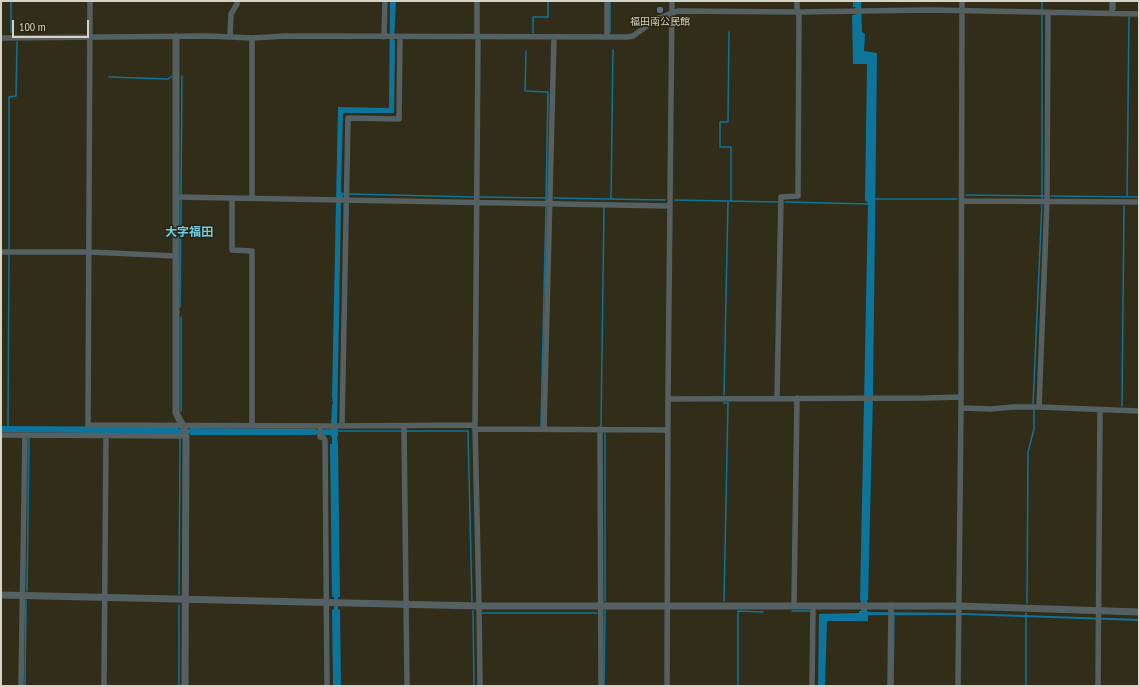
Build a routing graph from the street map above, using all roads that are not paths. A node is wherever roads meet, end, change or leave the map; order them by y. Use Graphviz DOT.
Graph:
graph roads {
  1 [pos="90,1"];
  2 [pos="237,1"];
  3 [pos="385,1"];
  4 [pos="477,1"];
  5 [pos="607,1"];
  6 [pos="672,1"];
  7 [pos="797,1"];
  8 [pos="962,1"];
  9 [pos="1112,1"];
  10 [pos="962,10"];
  11 [pos="798,12"];
  12 [pos="1044,12"];
  13 [pos="672,13"];
  14 [pos="1112,13"];
  15 [pos="1139,14"];
  16 [pos="90,37"];
  17 [pos="176,37"];
  18 [pos="230,37"];
  19 [pos="392,37"];
  20 [pos="477,37"];
  21 [pos="554,37"];
  22 [pos="607,37"];
  23 [pos="1,38"];
  24 [pos="252,38"];
  25 [pos="180,197"];
  26 [pos="346,197"];
  27 [pos="232,198"];
  28 [pos="252,198"];
  29 [pos="962,201"];
  30 [pos="1043,201"];
  31 [pos="477,202"];
  32 [pos="1139,202"];
  33 [pos="550,203"];
  34 [pos="670,206"];
  35 [pos="1,252"];
  36 [pos="90,252"];
  37 [pos="176,256"];
  38 [pos="961,397"];
  39 [pos="777,398"];
  40 [pos="797,398"];
  41 [pos="668,399"];
  42 [pos="1035,407"];
  43 [pos="962,408"];
  44 [pos="1100,410"];
  45 [pos="1139,411"];
  46 [pos="252,425"];
  47 [pos="320,426"];
  48 [pos="341,426"];
  49 [pos="475,427"];
  50 [pos="404,429"];
  51 [pos="544,429"];
  52 [pos="600,429"];
  53 [pos="668,430"];
  54 [pos="183,432"];
  55 [pos="1,434"];
  56 [pos="28,435"];
  57 [pos="106,436"];
  58 [pos="1,595"];
  59 [pos="23,596"];
  60 [pos="105,597"];
  61 [pos="185,600"];
  62 [pos="328,603"];
  63 [pos="406,605"];
  64 [pos="479,606"];
  65 [pos="601,606"];
  66 [pos="667,606"];
  67 [pos="794,606"];
  68 [pos="813,606"];
  69 [pos="891,611"];
  70 [pos="959,611"];
  71 [pos="1139,612"];
  72 [pos="1098,616"];
  73 [pos="21,686"];
  74 [pos="104,686"];
  75 [pos="185,686"];
  76 [pos="327,686"];
  77 [pos="407,686"];
  78 [pos="480,686"];
  79 [pos="601,686"];
  80 [pos="667,686"];
  81 [pos="812,686"];
  82 [pos="890,686"];
  83 [pos="958,686"];
  84 [pos="1098,686"];
  1 -- 16 [label="street"];
  2 -- 18 [label="street"];
  3 -- 19 [label="street"];
  4 -- 20 [label="street"];
  5 -- 22 [label="street"];
  6 -- 13 [label="street"];
  7 -- 11 [label="street"];
  8 -- 10 [label="street"];
  9 -- 14 [label="street"];
  10 -- 11 [label="street"];
  10 -- 12 [label="street"];
  10 -- 29 [label="street"];
  11 -- 13 [label="street"];
  11 -- 39 [label="street"];
  12 -- 14 [label="street"];
  12 -- 30 [label="street"];
  13 -- 22 [label="street"];
  13 -- 34 [label="street"];
  14 -- 15 [label="street"];
  16 -- 17 [label="street"];
  16 -- 23 [label="street"];
  16 -- 36 [label="street"];
  17 -- 18 [label="street"];
  17 -- 25 [label="street"];
  18 -- 24 [label="street"];
  19 -- 20 [label="street"];
  19 -- 24 [label="street"];
  19 -- 26 [label="street"];
  20 -- 21 [label="street"];
  20 -- 31 [label="street"];
  21 -- 22 [label="street"];
  21 -- 33 [label="street"];
  24 -- 28 [label="street"];
  25 -- 27 [label="street"];
  25 -- 37 [label="street"];
  26 -- 28 [label="street"];
  26 -- 31 [label="street"];
  26 -- 48 [label="street"];
  27 -- 28 [label="street"];
  27 -- 46 [label="street"];
  29 -- 30 [label="street"];
  29 -- 38 [label="street"];
  30 -- 32 [label="street"];
  30 -- 42 [label="street"];
  31 -- 33 [label="street"];
  31 -- 49 [label="street"];
  33 -- 34 [label="street"];
  33 -- 51 [label="street"];
  34 -- 41 [label="street"];
  35 -- 36 [label="street"];
  36 -- 37 [label="street"];
  36 -- 54 [label="street"];
  37 -- 54 [label="street"];
  38 -- 40 [label="street"];
  38 -- 43 [label="street"];
  39 -- 40 [label="street"];
  39 -- 41 [label="street"];
  40 -- 67 [label="street"];
  41 -- 53 [label="street"];
  42 -- 43 [label="street"];
  42 -- 44 [label="street"];
  43 -- 70 [label="street"];
  44 -- 45 [label="street"];
  44 -- 72 [label="street"];
  46 -- 47 [label="street"];
  46 -- 54 [label="street"];
  47 -- 48 [label="street"];
  47 -- 62 [label="street"];
  48 -- 50 [label="street"];
  49 -- 50 [label="street"];
  49 -- 51 [label="street"];
  49 -- 64 [label="street"];
  50 -- 63 [label="street"];
  51 -- 52 [label="street"];
  52 -- 53 [label="street"];
  52 -- 65 [label="street"];
  53 -- 66 [label="street"];
  54 -- 57 [label="street"];
  54 -- 61 [label="street"];
  55 -- 56 [label="street"];
  56 -- 57 [label="street"];
  56 -- 59 [label="street"];
  57 -- 60 [label="street"];
  58 -- 59 [label="street"];
  59 -- 60 [label="street"];
  59 -- 73 [label="street"];
  60 -- 61 [label="street"];
  60 -- 74 [label="street"];
  61 -- 62 [label="street"];
  61 -- 75 [label="street"];
  62 -- 63 [label="street"];
  62 -- 76 [label="street"];
  63 -- 64 [label="street"];
  63 -- 77 [label="street"];
  64 -- 65 [label="street"];
  64 -- 78 [label="street"];
  65 -- 66 [label="street"];
  65 -- 79 [label="street"];
  66 -- 67 [label="street"];
  66 -- 80 [label="street"];
  67 -- 68 [label="street"];
  68 -- 69 [label="street"];
  68 -- 81 [label="street"];
  69 -- 70 [label="street"];
  69 -- 82 [label="street"];
  70 -- 72 [label="street"];
  70 -- 83 [label="street"];
  71 -- 72 [label="street"];
  72 -- 84 [label="street"];
}
